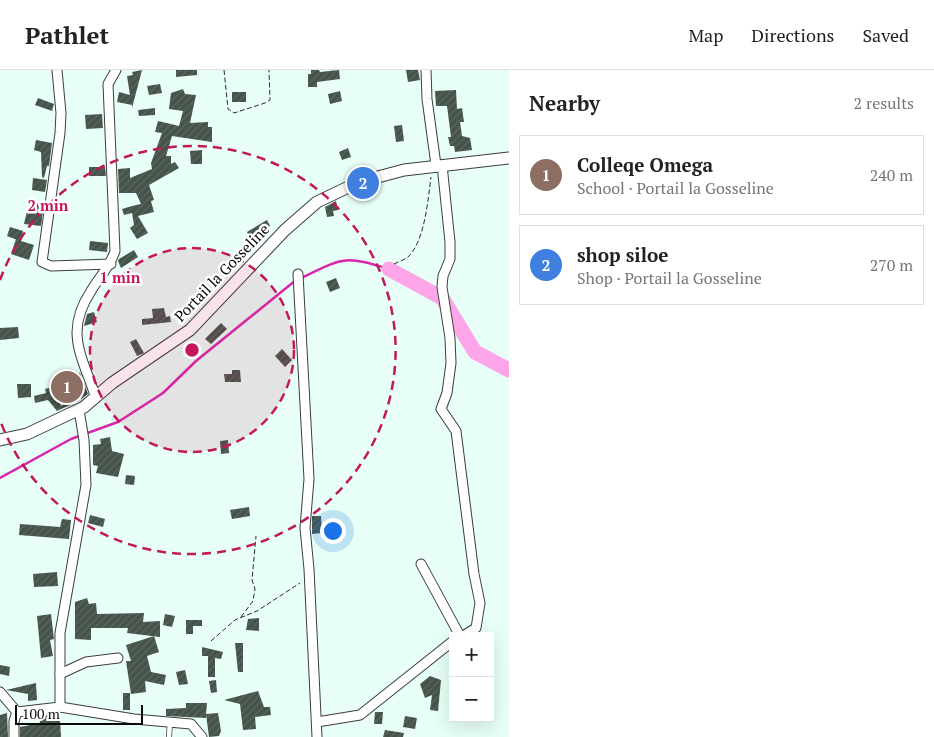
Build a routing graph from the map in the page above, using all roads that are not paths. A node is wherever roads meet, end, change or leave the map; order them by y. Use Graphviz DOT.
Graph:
graph roads {
  1 [pos="57,70"];
  2 [pos="116,70"];
  3 [pos="426,70"];
  4 [pos="509,158"];
  5 [pos="442,165"];
  6 [pos="111,264"];
  7 [pos="298,274"];
  8 [pos="96,398"];
  9 [pos="79,410"];
  10 [pos="0,440"];
  11 [pos="421,564"];
  12 [pos="460,632"];
  13 [pos="469,632"];
  14 [pos="449,644"];
  15 [pos="118,658"];
  16 [pos="60,674"];
  17 [pos="0,692"];
  18 [pos="60,707"];
  19 [pos="18,712"];
  20 [pos="170,722"];
  21 [pos="317,722"];
  22 [pos="14,737"];
  23 [pos="169,737"];
  24 [pos="202,737"];
  25 [pos="318,737"];
  1 -- 6 [label="street"];
  2 -- 6 [label="street"];
  3 -- 5 [label="street"];
  4 -- 5 [label="street, Portail la Gosseline"];
  5 -- 8 [label="street, Portail la Gosseline"];
  5 -- 13 [label="street"];
  6 -- 8 [label="street"];
  7 -- 21 [label="street"];
  8 -- 9 [label="street, Portail la Gosseline"];
  9 -- 10 [label="street, Portail la Gosseline"];
  9 -- 16 [label="street"];
  11 -- 12 [label="street"];
  14 -- 21 [label="street"];
  15 -- 16 [label="street"];
  16 -- 18 [label="street"];
  17 -- 19 [label="street"];
  18 -- 19 [label="street"];
  18 -- 20 [label="street"];
  19 -- 22 [label="street"];
  20 -- 23 [label="lane"];
  20 -- 24 [label="street"];
  21 -- 25 [label="street"];
}
